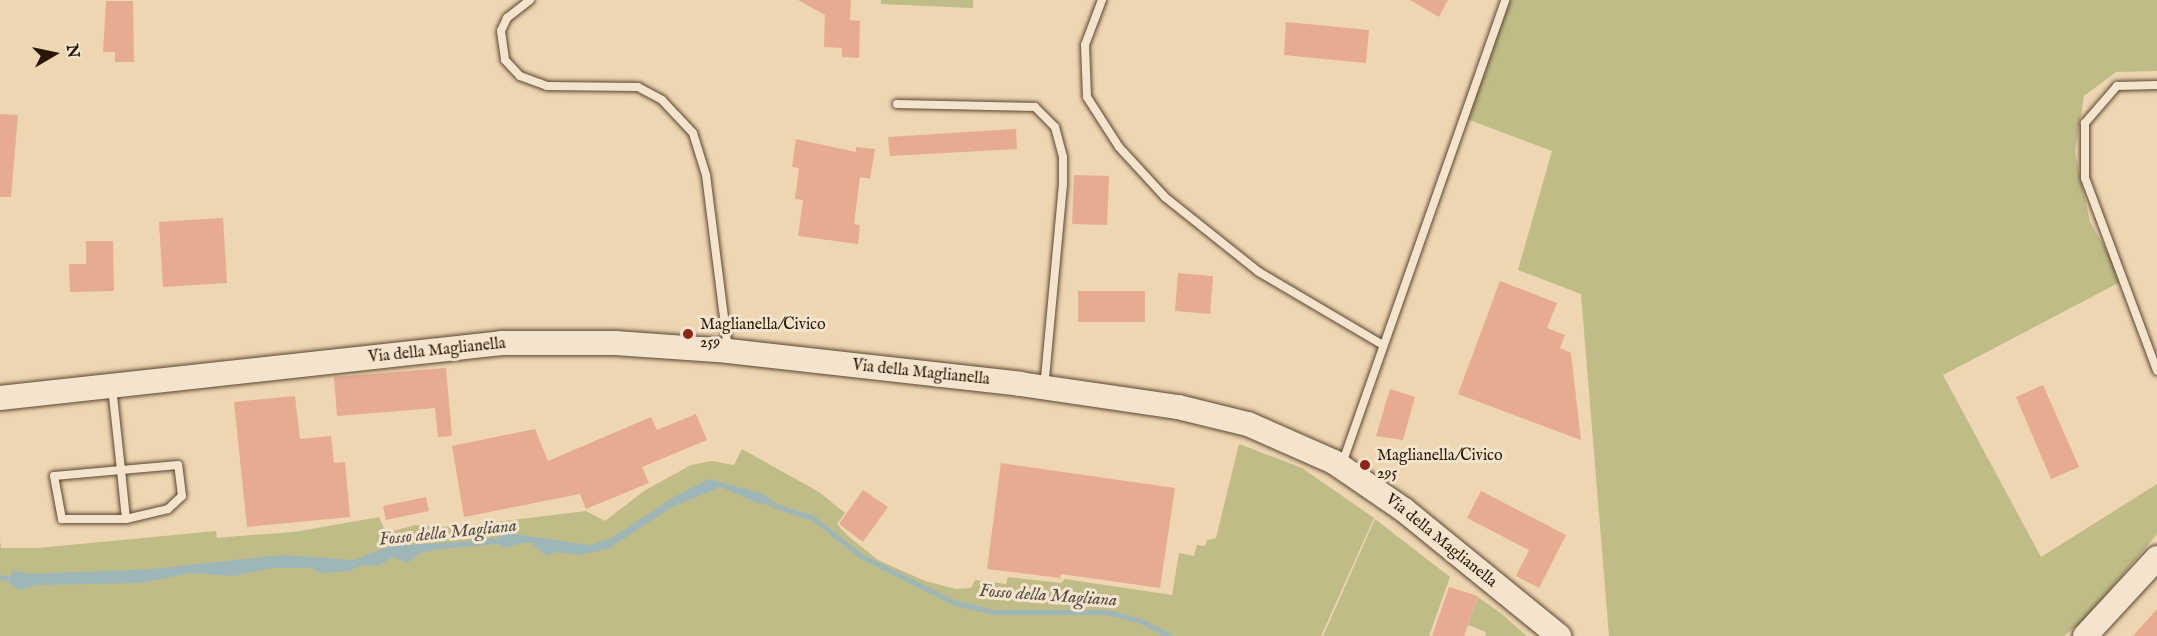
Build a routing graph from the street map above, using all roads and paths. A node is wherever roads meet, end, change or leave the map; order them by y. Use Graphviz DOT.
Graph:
graph roads {
  1 [pos="530,0"];
  2 [pos="1102,0"];
  3 [pos="1505,0"];
  4 [pos="2157,85"];
  5 [pos="897,104"];
  6 [pos="1383,345"];
  7 [pos="728,351"];
  8 [pos="2157,371"];
  9 [pos="112,387"];
  10 [pos="1044,387"];
  11 [pos="0,399"];
  12 [pos="1341,466"];
  13 [pos="121,470"];
  14 [pos="126,519"];
  15 [pos="2157,558"];
  16 [pos="1559,636"];
  17 [pos="2085,636"];
  1 -- 7 [label="lane"];
  2 -- 6 [label="lane"];
  3 -- 6 [label="lane"];
  4 -- 8 [label="lane"];
  5 -- 10 [label="lane"];
  6 -- 12 [label="lane"];
  7 -- 9 [label="main road, Via della Maglianella"];
  7 -- 10 [label="main road, Via della Maglianella"];
  9 -- 11 [label="main road, Via della Maglianella"];
  9 -- 13 [label="lane"];
  10 -- 12 [label="main road, Via della Maglianella"];
  12 -- 16 [label="main road, Via della Maglianella"];
  13 -- 14 [label="lane"];
  13 -- 14 [label="lane"];
  13 -- 14 [label="lane"];
  15 -- 17 [label="main road"];
}
